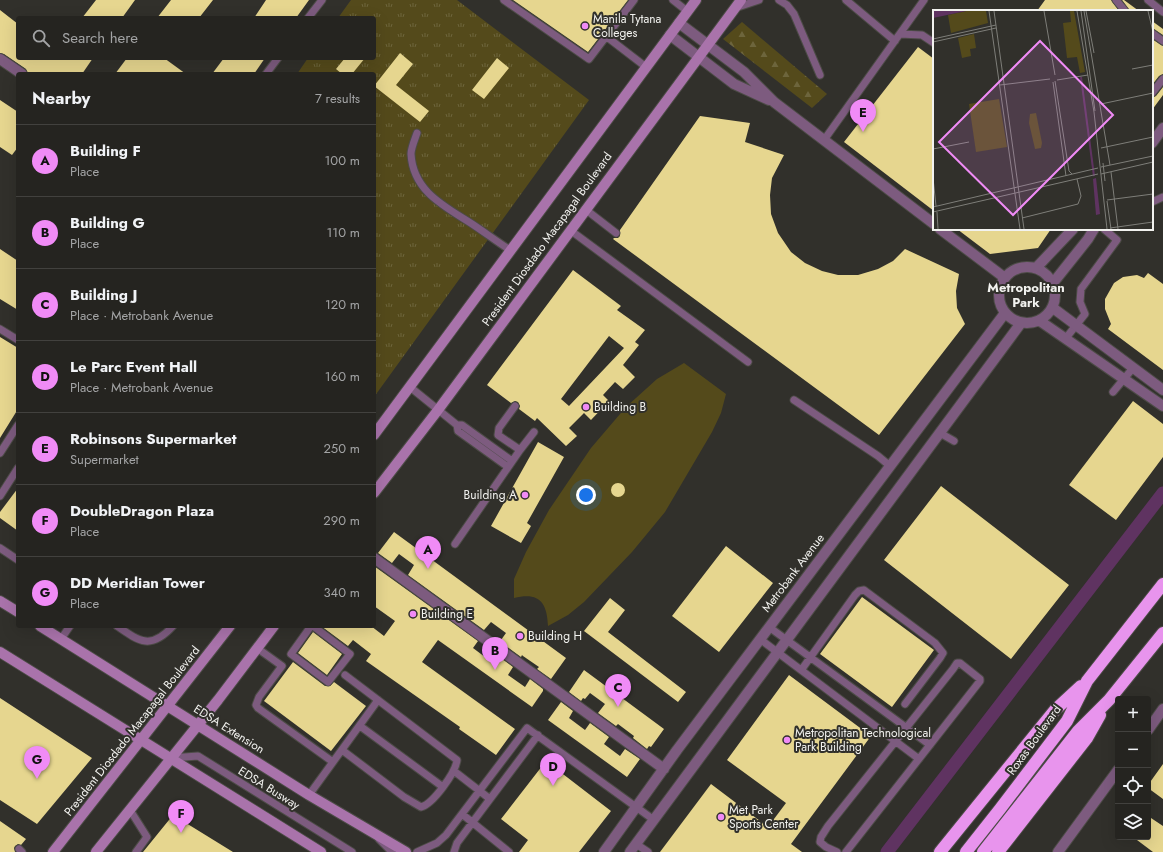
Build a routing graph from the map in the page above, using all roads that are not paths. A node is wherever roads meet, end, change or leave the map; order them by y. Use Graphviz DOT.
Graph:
graph roads {
  1 [pos="322,0"];
  2 [pos="504,0"];
  3 [pos="634,0"];
  4 [pos="673,0"];
  5 [pos="696,0"];
  6 [pos="759,0"];
  7 [pos="779,0"];
  8 [pos="846,0"];
  9 [pos="924,0"];
  10 [pos="1116,0"];
  11 [pos="1148,0"];
  12 [pos="738,4"];
  13 [pos="1124,10"];
  14 [pos="687,11"];
  15 [pos="1163,12"];
  16 [pos="310,16"];
  17 [pos="679,23"];
  18 [pos="900,34"];
  19 [pos="1153,34"];
  20 [pos="670,35"];
  21 [pos="606,37"];
  22 [pos="895,41"];
  23 [pos="1163,41"];
  24 [pos="933,42"];
  25 [pos="708,45"];
  26 [pos="699,57"];
  27 [pos="0,59"];
  28 [pos="276,60"];
  29 [pos="646,67"];
  30 [pos="19,72"];
  31 [pos="268,72"];
  32 [pos="820,75"];
  33 [pos="1163,79"];
  34 [pos="1153,92"];
  35 [pos="774,102"];
  36 [pos="1163,128"];
  37 [pos="417,133"];
  38 [pos="824,140"];
  39 [pos="1153,141"];
  40 [pos="1163,197"];
  41 [pos="1153,202"];
  42 [pos="585,209"];
  43 [pos="933,223"];
  44 [pos="570,230"];
  45 [pos="941,230"];
  46 [pos="1072,230"];
  47 [pos="1093,230"];
  48 [pos="1105,230"];
  49 [pos="616,233"];
  50 [pos="510,250"];
  51 [pos="1036,268"];
  52 [pos="1005,278"];
  53 [pos="1053,283"];
  54 [pos="1053,308"];
  55 [pos="1005,313"];
  56 [pos="1040,321"];
  57 [pos="1021,323"];
  58 [pos="1076,326"];
  59 [pos="0,329"];
  60 [pos="1066,338"];
  61 [pos="16,339"];
  62 [pos="748,362"];
  63 [pos="1133,368"];
  64 [pos="1123,380"];
  65 [pos="410,387"];
  66 [pos="1163,390"];
  67 [pos="1113,392"];
  68 [pos="794,400"];
  69 [pos="515,406"];
  70 [pos="1163,406"];
  71 [pos="438,410"];
  72 [pos="16,428"];
  73 [pos="376,432"];
  74 [pos="534,432"];
  75 [pos="940,433"];
  76 [pos="954,441"];
  77 [pos="520,450"];
  78 [pos="0,453"];
  79 [pos="510,464"];
  80 [pos="890,466"];
  81 [pos="16,471"];
  82 [pos="376,490"];
  83 [pos="0,496"];
  84 [pos="455,544"];
  85 [pos="0,548"];
  86 [pos="16,559"];
  87 [pos="376,559"];
  88 [pos="1163,584"];
  89 [pos="0,601"];
  90 [pos="16,611"];
  91 [pos="769,627"];
  92 [pos="43,628"];
  93 [pos="69,628"];
  94 [pos="120,628"];
  95 [pos="171,628"];
  96 [pos="228,628"];
  97 [pos="272,628"];
  98 [pos="310,628"];
  99 [pos="315,628"];
  100 [pos="1163,633"];
  101 [pos="61,639"];
  102 [pos="760,639"];
  103 [pos="786,639"];
  104 [pos="257,648"];
  105 [pos="777,651"];
  106 [pos="0,653"];
  107 [pos="810,657"];
  108 [pos="802,669"];
  109 [pos="345,675"];
  110 [pos="1087,681"];
  111 [pos="378,700"];
  112 [pos="1109,700"];
  113 [pos="905,704"];
  114 [pos="167,707"];
  115 [pos="1161,715"];
  116 [pos="198,725"];
  117 [pos="360,726"];
  118 [pos="1151,727"];
  119 [pos="906,728"];
  120 [pos="538,735"];
  121 [pos="142,740"];
  122 [pos="896,740"];
  123 [pos="930,745"];
  124 [pos="342,750"];
  125 [pos="171,758"];
  126 [pos="920,758"];
  127 [pos="333,762"];
  128 [pos="664,769"];
  129 [pos="454,772"];
  130 [pos="1115,774"];
  131 [pos="443,787"];
  132 [pos="479,791"];
  133 [pos="309,795"];
  134 [pos="490,799"];
  135 [pos="637,807"];
  136 [pos="130,810"];
  137 [pos="462,814"];
  138 [pos="654,820"];
  139 [pos="473,822"];
  140 [pos="371,831"];
  141 [pos="636,844"];
  142 [pos="306,847"];
  143 [pos="53,852"];
  144 [pos="96,852"];
  145 [pos="136,852"];
  146 [pos="321,852"];
  147 [pos="352,852"];
  148 [pos="392,852"];
  149 [pos="406,852"];
  150 [pos="417,852"];
  151 [pos="454,852"];
  152 [pos="509,852"];
  153 [pos="604,852"];
  154 [pos="630,852"];
  155 [pos="648,852"];
  156 [pos="837,852"];
  157 [pos="846,852"];
  158 [pos="940,852"];
  159 [pos="966,852"];
  160 [pos="983,852"];
  161 [pos="998,852"];
  162 [pos="1058,852"];
  1 -- 16 [label="lane"];
  2 -- 21 [label="lane"];
  3 -- 21 [label="lane"];
  4 -- 14 [label="lane"];
  5 -- 14 [label="main road, President Diosdado Macapagal Boulevard"];
  6 -- 12 [label="lane"];
  7 -- 32 [label="lane"];
  8 -- 22 [label="lane"];
  9 -- 18 [label="lane"];
  10 -- 13 [label="lane"];
  11 -- 15 [label="lane"];
  12 -- 25 [label="main road, President Diosdado Macapagal Boulevard"];
  14 -- 17 [label="main road, President Diosdado Macapagal Boulevard"];
  17 -- 20 [label="main road, President Diosdado Macapagal Boulevard"];
  17 -- 25 [label="street"];
  18 -- 22 [label="lane"];
  18 -- 24 [label="lane"];
  19 -- 23 [label="lane"];
  20 -- 26 [label="street"];
  20 -- 29 [label="main road, President Diosdado Macapagal Boulevard"];
  21 -- 29 [label="lane"];
  22 -- 38 [label="lane"];
  25 -- 26 [label="main road, President Diosdado Macapagal Boulevard"];
  25 -- 35 [label="street"];
  26 -- 35 [label="street"];
  26 -- 42 [label="main road, President Diosdado Macapagal Boulevard"];
  27 -- 30 [label="street"];
  28 -- 31 [label="lane"];
  29 -- 50 [label="main road, President Diosdado Macapagal Boulevard"];
  33 -- 34 [label="lane"];
  35 -- 38 [label="street"];
  36 -- 39 [label="street"];
  37 -- 50 [label="lane"];
  38 -- 43 [label="street"];
  40 -- 41 [label="lane"];
  42 -- 44 [label="main road, President Diosdado Macapagal Boulevard"];
  42 -- 49 [label="lane"];
  44 -- 62 [label="lane"];
  44 -- 71 [label="main road, President Diosdado Macapagal Boulevard"];
  45 -- 52 [label="street"];
  46 -- 51 [label="street"];
  47 -- 53 [label="street"];
  48 -- 58 [label="lane"];
  50 -- 65 [label="main road, President Diosdado Macapagal Boulevard"];
  51 -- 52 [label="street"];
  51 -- 53 [label="street"];
  52 -- 55 [label="street"];
  53 -- 54 [label="street"];
  54 -- 56 [label="street"];
  54 -- 58 [label="street"];
  55 -- 57 [label="street"];
  55 -- 80 [label="street, Metrobank Avenue"];
  56 -- 57 [label="street"];
  56 -- 60 [label="street"];
  57 -- 75 [label="street"];
  58 -- 60 [label="lane"];
  58 -- 63 [label="street"];
  59 -- 61 [label="lane"];
  60 -- 64 [label="street"];
  63 -- 64 [label="lane"];
  63 -- 66 [label="street"];
  64 -- 67 [label="lane"];
  64 -- 70 [label="street"];
  65 -- 71 [label="lane"];
  65 -- 73 [label="main road, President Diosdado Macapagal Boulevard"];
  68 -- 80 [label="lane"];
  69 -- 77 [label="lane"];
  71 -- 79 [label="lane"];
  71 -- 82 [label="main road, President Diosdado Macapagal Boulevard"];
  72 -- 78 [label="lane"];
  74 -- 77 [label="lane"];
  75 -- 76 [label="lane"];
  75 -- 103 [label="street"];
  77 -- 79 [label="lane"];
  79 -- 84 [label="lane"];
  80 -- 91 [label="street, Metrobank Avenue"];
  81 -- 83 [label="lane"];
  85 -- 86 [label="lane"];
  87 -- 128 [label="street"];
  88 -- 110 [label="highway, Roxas Boulevard"];
  89 -- 90 [label="main road"];
  91 -- 102 [label="street, Metrobank Avenue"];
  91 -- 103 [label="lane"];
  92 -- 101 [label="main road, EDSA Extension"];
  93 -- 101 [label="lane"];
  94 -- 95 [label="lane"];
  96 -- 114 [label="main road, President Diosdado Macapagal Boulevard"];
  97 -- 104 [label="main road"];
  98 -- 99 [label="lane"];
  100 -- 112 [label="highway"];
  101 -- 114 [label="main road, EDSA Extension"];
  102 -- 105 [label="lane"];
  102 -- 128 [label="street, Metrobank Avenue"];
  103 -- 105 [label="street"];
  103 -- 107 [label="lane"];
  104 -- 116 [label="main road"];
  104 -- 127 [label="lane"];
  105 -- 108 [label="lane"];
  105 -- 138 [label="street"];
  106 -- 121 [label="main road"];
  107 -- 108 [label="lane"];
  107 -- 113 [label="lane"];
  107 -- 119 [label="lane"];
  108 -- 122 [label="lane"];
  109 -- 111 [label="lane"];
  110 -- 158 [label="highway"];
  110 -- 159 [label="highway, Roxas Boulevard"];
  111 -- 117 [label="lane"];
  111 -- 129 [label="lane"];
  112 -- 160 [label="highway"];
  112 -- 161 [label="highway"];
  114 -- 116 [label="main road, EDSA Extension"];
  114 -- 121 [label="main road, President Diosdado Macapagal Boulevard"];
  115 -- 118 [label="street"];
  116 -- 125 [label="main road"];
  116 -- 133 [label="main road, EDSA Extension"];
  117 -- 124 [label="lane"];
  117 -- 131 [label="lane"];
  119 -- 122 [label="lane"];
  119 -- 123 [label="lane"];
  119 -- 123 [label="lane"];
  120 -- 132 [label="lane"];
  120 -- 134 [label="lane"];
  120 -- 135 [label="lane"];
  121 -- 125 [label="main road"];
  121 -- 143 [label="main road, President Diosdado Macapagal Boulevard"];
  122 -- 126 [label="lane"];
  122 -- 156 [label="lane"];
  123 -- 126 [label="lane"];
  124 -- 127 [label="lane"];
  124 -- 131 [label="lane"];
  125 -- 136 [label="main road"];
  125 -- 142 [label="main road"];
  125 -- 147 [label="lane, EDSA Busway"];
  126 -- 157 [label="lane"];
  127 -- 133 [label="lane"];
  128 -- 135 [label="street, Metrobank Avenue"];
  129 -- 131 [label="lane"];
  129 -- 132 [label="lane"];
  130 -- 162 [label="street"];
  132 -- 134 [label="lane"];
  132 -- 137 [label="lane"];
  133 -- 140 [label="main road, EDSA Extension"];
  134 -- 139 [label="lane"];
  135 -- 138 [label="lane"];
  135 -- 153 [label="street, Metrobank Avenue"];
  136 -- 144 [label="main road"];
  136 -- 145 [label="lane"];
  137 -- 139 [label="lane"];
  137 -- 150 [label="lane"];
  138 -- 141 [label="street"];
  139 -- 151 [label="lane"];
  139 -- 152 [label="lane"];
  140 -- 148 [label="lane"];
  140 -- 149 [label="main road, EDSA Extension"];
  141 -- 154 [label="street"];
  141 -- 155 [label="lane"];
  142 -- 146 [label="main road"];
}
